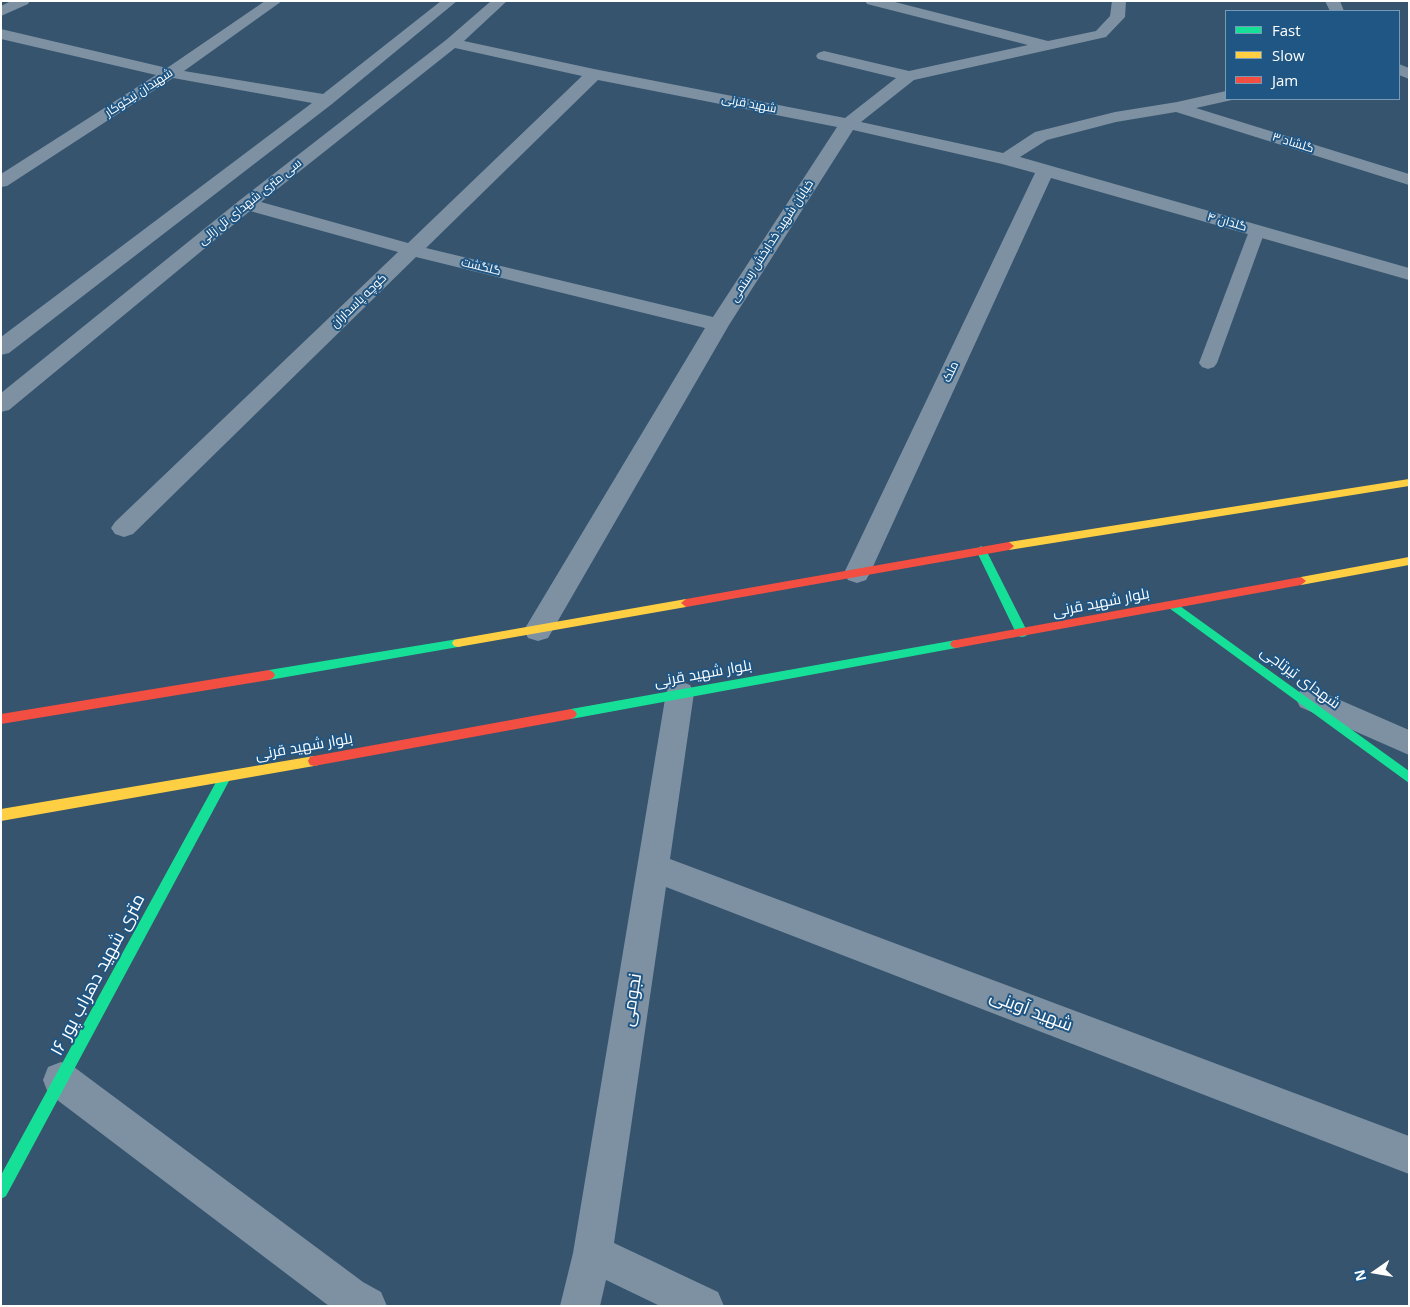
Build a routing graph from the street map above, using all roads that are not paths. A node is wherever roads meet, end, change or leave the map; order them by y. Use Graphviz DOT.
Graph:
graph roads {
  1 [pos="23,1"];
  2 [pos="276,1"];
  3 [pos="450,1"];
  4 [pos="500,1"];
  5 [pos="872,1"];
  6 [pos="1119,1"];
  7 [pos="6,7"];
  8 [pos="1,34"];
  9 [pos="452,43"];
  10 [pos="1052,46"];
  11 [pos="824,56"];
  12 [pos="170,73"];
  13 [pos="594,74"];
  14 [pos="909,76"];
  15 [pos="1225,96"];
  16 [pos="326,100"];
  17 [pos="1178,107"];
  18 [pos="848,124"];
  19 [pos="1006,159"];
  20 [pos="248,160"];
  21 [pos="290,170"];
  22 [pos="1045,171"];
  23 [pos="1409,180"];
  24 [pos="1,182"];
  25 [pos="246,204"];
  26 [pos="1256,231"];
  27 [pos="412,250"];
  28 [pos="1409,274"];
  29 [pos="718,325"];
  30 [pos="1,348"];
  31 [pos="1208,363"];
  32 [pos="1,404"];
  33 [pos="1409,482"];
  34 [pos="124,528"];
  35 [pos="982,550"];
  36 [pos="1409,561"];
  37 [pos="857,573"];
  38 [pos="1173,605"];
  39 [pos="538,630"];
  40 [pos="1022,633"];
  41 [pos="680,693"];
  42 [pos="1296,693"];
  43 [pos="1,719"];
  44 [pos="1409,744"];
  45 [pos="226,776"];
  46 [pos="1409,778"];
  47 [pos="1,815"];
  48 [pos="653,867"];
  49 [pos="61,1080"];
  50 [pos="1409,1155"];
  51 [pos="1,1191"];
  52 [pos="593,1253"];
  53 [pos="367,1306"];
  54 [pos="580,1306"];
  55 [pos="704,1306"];
  1 -- 7 [label="street"];
  2 -- 12 [label="street, شهیدان نیکوکار"];
  3 -- 16 [label="street"];
  4 -- 9 [label="street, سی متری شهدای تل زالی"];
  5 -- 10 [label="street"];
  6 -- 10 [label="street, خیابان شهید خدابخش رستمی"];
  8 -- 12 [label="street"];
  9 -- 13 [label="street, شهید قرنی"];
  9 -- 21 [label="street, سی متری شهدای تل زالی"];
  10 -- 14 [label="street, خیابان شهید خدابخش رستمی"];
  11 -- 14 [label="street"];
  12 -- 16 [label="street"];
  12 -- 24 [label="street, شهیدان نیکوکار"];
  13 -- 18 [label="street, شهید قرنی"];
  13 -- 27 [label="street, کوچه پاسداران"];
  14 -- 18 [label="street, خیابان شهید خدابخش رستمی"];
  15 -- 17 [label="street"];
  16 -- 20 [label="street"];
  17 -- 19 [label="street"];
  17 -- 23 [label="street, گلشاد ۳"];
  18 -- 19 [label="street, شهید قرنی"];
  18 -- 29 [label="street, خیابان شهید خدابخش رستمی"];
  19 -- 22 [label="street, شهید قرنی"];
  20 -- 21 [label="street"];
  20 -- 30 [label="street"];
  21 -- 25 [label="street, سی متری شهدای تل زالی"];
  22 -- 26 [label="street, گلدان ۴"];
  22 -- 37 [label="street, ملک"];
  25 -- 27 [label="street, گلگشت"];
  25 -- 32 [label="street, سی متری شهدای تل زالی"];
  26 -- 28 [label="street, گلدان ۴"];
  26 -- 31 [label="lane"];
  27 -- 29 [label="street, گلگشت"];
  27 -- 34 [label="street, کوچه پاسداران"];
  29 -- 39 [label="street, خیابان شهید خدابخش رستمی"];
  33 -- 35 [label="main road"];
  35 -- 37 [label="main road"];
  35 -- 40 [label="main road"];
  36 -- 38 [label="main road, بلوار شهید قرنی"];
  37 -- 39 [label="main road"];
  38 -- 40 [label="main road, بلوار شهید قرنی"];
  38 -- 42 [label="main road, شهدای تیرتاجی"];
  39 -- 43 [label="main road"];
  40 -- 41 [label="main road, بلوار شهید قرنی"];
  41 -- 45 [label="main road, بلوار شهید قرنی"];
  41 -- 48 [label="street, نجومی"];
  42 -- 44 [label="street"];
  42 -- 46 [label="main road, شهدای تیرتاجی"];
  45 -- 47 [label="main road, بلوار شهید قرنی"];
  45 -- 49 [label="main road, ۱۶ متری شهید دهراب پور"];
  48 -- 50 [label="street, شهید آوینی"];
  48 -- 52 [label="street, نجومی"];
  49 -- 51 [label="main road, ۱۶ متری شهید دهراب پور"];
  49 -- 53 [label="street"];
  52 -- 54 [label="street, نجومی"];
  52 -- 55 [label="street"];
}
